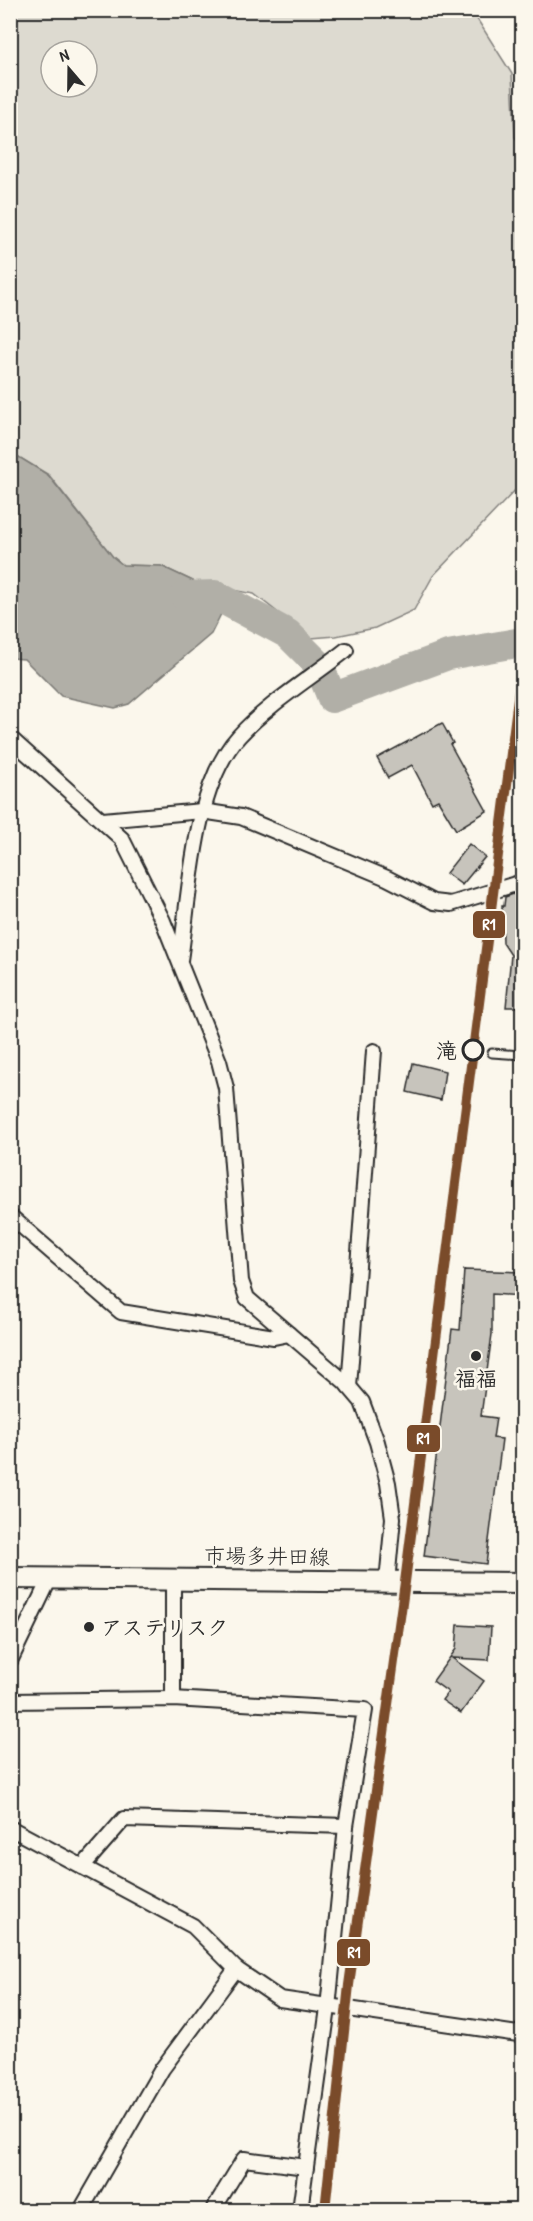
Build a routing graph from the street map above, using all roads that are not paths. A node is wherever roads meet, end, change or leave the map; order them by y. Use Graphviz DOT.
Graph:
graph roads {
  1 [pos="346,650"];
  2 [pos="10,738"];
  3 [pos="202,810"];
  4 [pos="103,820"];
  5 [pos="522,882"];
  6 [pos="180,962"];
  7 [pos="374,1051"];
  8 [pos="492,1053"];
  9 [pos="522,1055"];
  10 [pos="10,1216"];
  11 [pos="289,1334"];
  12 [pos="349,1387"];
  13 [pos="10,1578"];
  14 [pos="50,1578"];
  15 [pos="173,1579"];
  16 [pos="387,1582"];
  17 [pos="522,1583"];
  18 [pos="10,1661"];
  19 [pos="173,1699"];
  20 [pos="10,1701"];
  21 [pos="346,1826"];
  22 [pos="10,1828"];
  23 [pos="82,1867"];
  24 [pos="236,1970"];
  25 [pos="328,2008"];
  26 [pos="522,2030"];
  27 [pos="306,2167"];
  28 [pos="81,2211"];
  29 [pos="213,2211"];
  30 [pos="300,2211"];
  1 -- 3 [label="street"];
  2 -- 4 [label="street"];
  3 -- 4 [label="street"];
  3 -- 5 [label="street"];
  3 -- 6 [label="street"];
  4 -- 6 [label="street"];
  6 -- 11 [label="street"];
  7 -- 12 [label="street"];
  8 -- 9 [label="lane"];
  10 -- 11 [label="street"];
  11 -- 12 [label="street"];
  12 -- 16 [label="street"];
  13 -- 14 [label="main road, 市場多井田線"];
  14 -- 15 [label="main road, 市場多井田線"];
  14 -- 18 [label="street"];
  15 -- 16 [label="main road, 市場多井田線"];
  15 -- 19 [label="street"];
  16 -- 17 [label="main road, 市場多井田線"];
  19 -- 20 [label="street"];
  19 -- 21 [label="street"];
  21 -- 23 [label="street"];
  21 -- 25 [label="street"];
  22 -- 23 [label="street"];
  23 -- 24 [label="street"];
  24 -- 25 [label="street"];
  24 -- 28 [label="street"];
  25 -- 26 [label="street"];
  25 -- 27 [label="street"];
  27 -- 29 [label="street"];
  27 -- 30 [label="street"];
}
